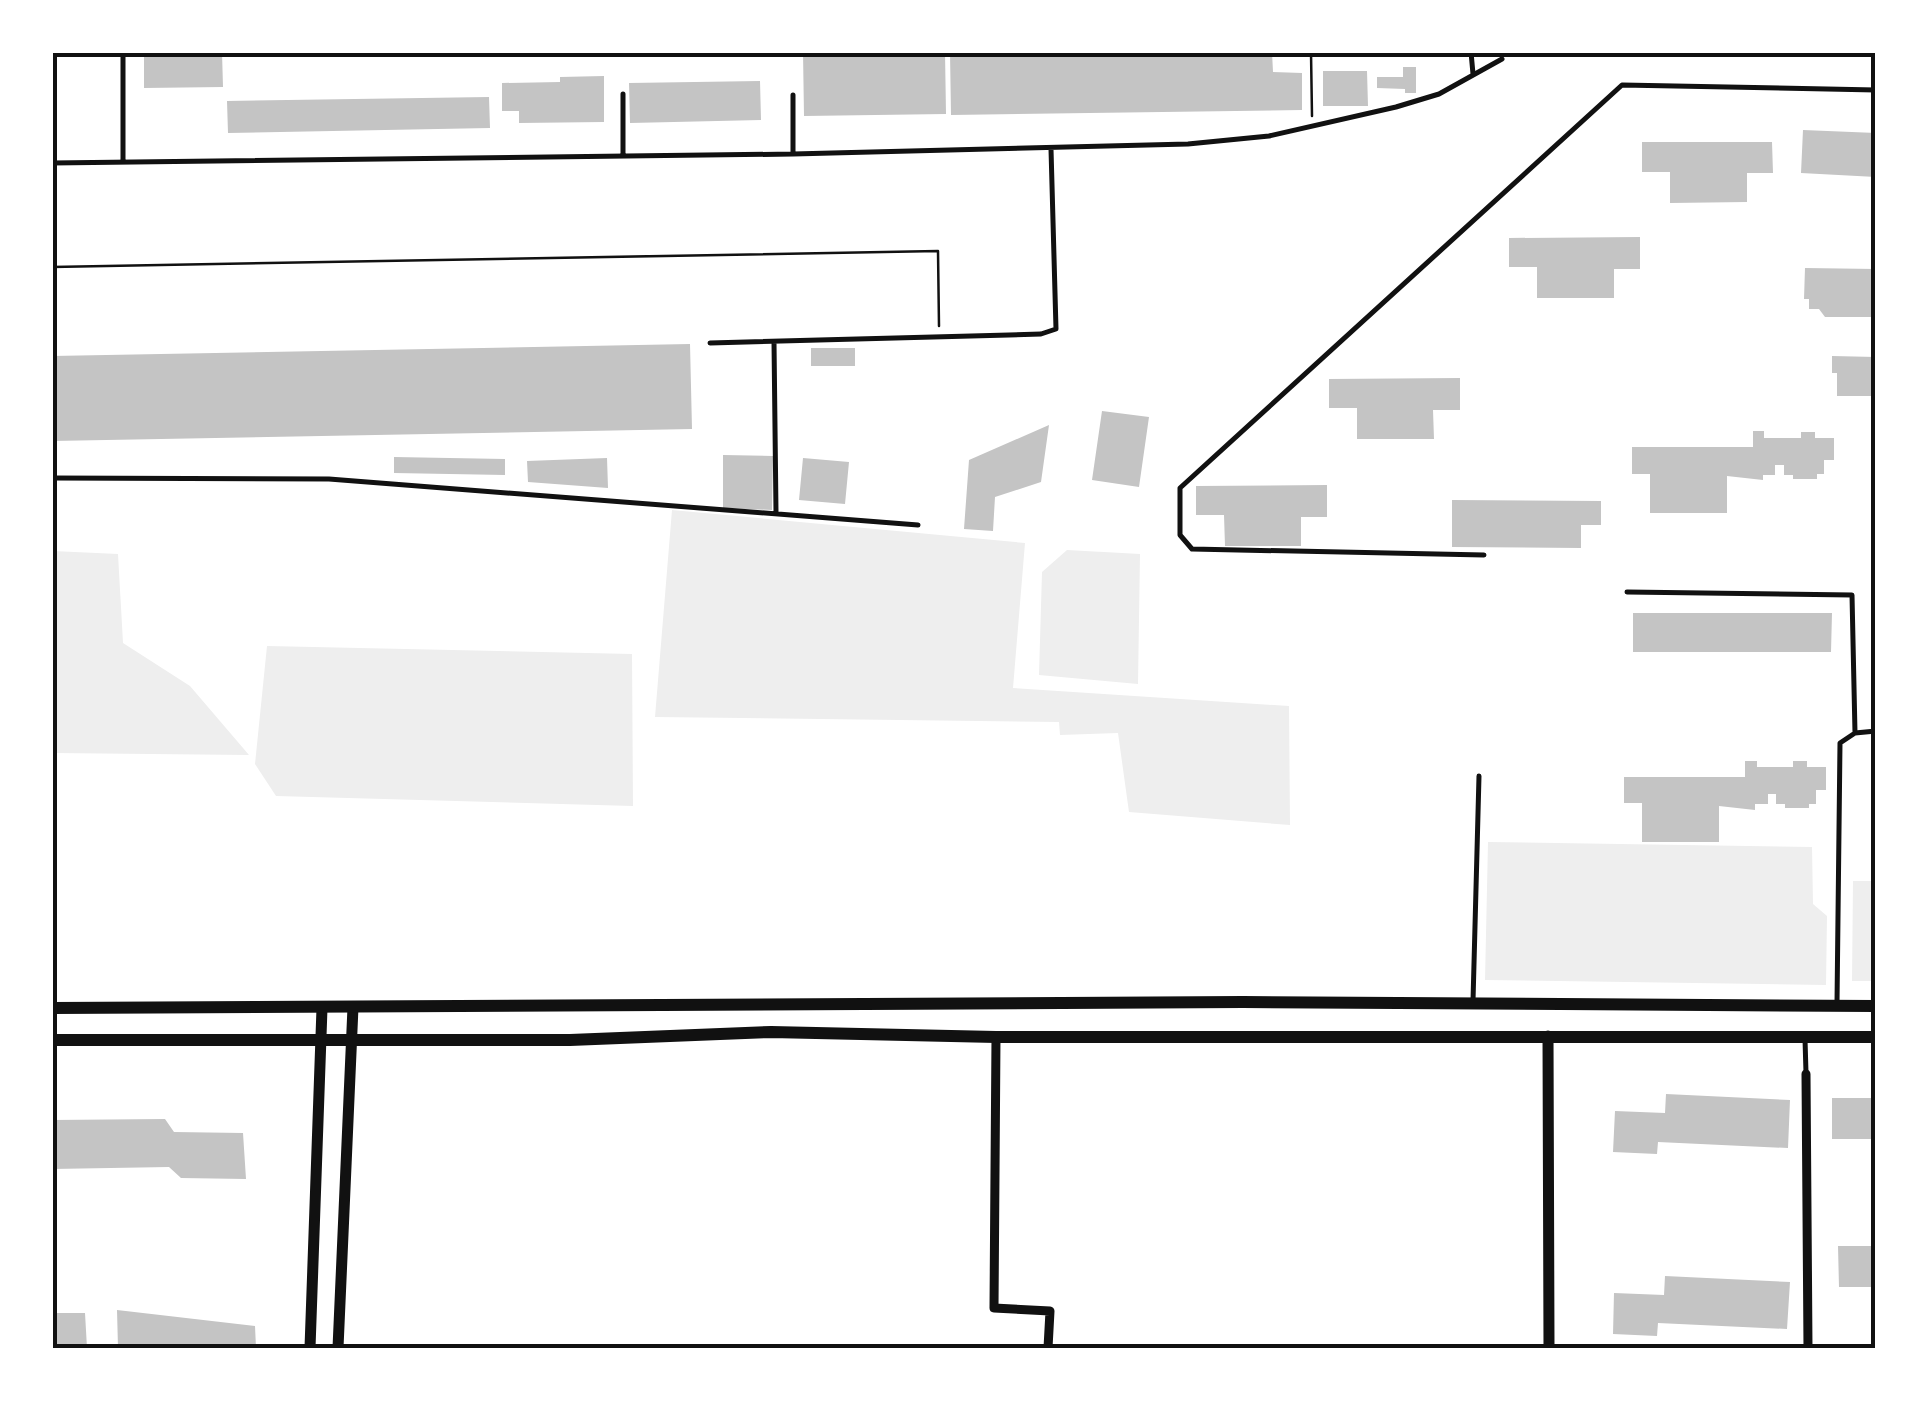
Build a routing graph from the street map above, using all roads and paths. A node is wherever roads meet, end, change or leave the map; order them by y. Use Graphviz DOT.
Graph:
graph roads {
  1 [pos="123,52"];
  2 [pos="1311,52"];
  3 [pos="1470,52"];
  4 [pos="1502,59"];
  5 [pos="1473,75"];
  6 [pos="1876,90"];
  7 [pos="623,94"];
  8 [pos="792,95"];
  9 [pos="1312,125"];
  10 [pos="1052,148"];
  11 [pos="793,154"];
  12 [pos="623,156"];
  13 [pos="123,162"];
  14 [pos="52,163"];
  15 [pos="52,268"];
  16 [pos="939,338"];
  17 [pos="774,342"];
  18 [pos="710,343"];
  19 [pos="52,478"];
  20 [pos="776,512"];
  21 [pos="918,525"];
  22 [pos="1484,554"];
  23 [pos="1627,592"];
  24 [pos="1876,731"];
  25 [pos="1854,732"];
  26 [pos="1480,776"];
  27 [pos="1473,1004"];
  28 [pos="1836,1006"];
  29 [pos="1876,1006"];
  30 [pos="52,1008"];
  31 [pos="322,1008"];
  32 [pos="353,1008"];
  33 [pos="1548,1036"];
  34 [pos="1806,1036"];
  35 [pos="996,1037"];
  36 [pos="1876,1037"];
  37 [pos="52,1040"];
  38 [pos="321,1040"];
  39 [pos="352,1040"];
  40 [pos="1806,1074"];
  41 [pos="310,1348"];
  42 [pos="338,1348"];
  43 [pos="1048,1348"];
  44 [pos="1549,1348"];
  45 [pos="1808,1348"];
  1 -- 13 [label="lane"];
  2 -- 9 [label="path"];
  3 -- 5 [label="lane"];
  4 -- 5 [label="lane"];
  5 -- 9 [label="lane"];
  6 -- 22 [label="lane"];
  7 -- 12 [label="lane"];
  8 -- 11 [label="lane"];
  9 -- 10 [label="lane"];
  10 -- 11 [label="lane"];
  10 -- 16 [label="lane"];
  11 -- 12 [label="lane"];
  12 -- 13 [label="lane"];
  13 -- 14 [label="lane"];
  15 -- 16 [label="path"];
  16 -- 17 [label="lane"];
  17 -- 18 [label="lane"];
  17 -- 20 [label="lane"];
  19 -- 20 [label="lane"];
  20 -- 21 [label="lane"];
  23 -- 25 [label="lane"];
  24 -- 25 [label="lane"];
  25 -- 28 [label="lane"];
  26 -- 27 [label="lane"];
  27 -- 28 [label="main road"];
  27 -- 32 [label="main road"];
  28 -- 29 [label="main road"];
  30 -- 31 [label="main road"];
  31 -- 32 [label="main road"];
  31 -- 38 [label="street"];
  32 -- 39 [label="street"];
  33 -- 34 [label="main road"];
  33 -- 35 [label="main road"];
  33 -- 44 [label="street"];
  34 -- 36 [label="main road"];
  34 -- 40 [label="lane"];
  35 -- 39 [label="main road"];
  35 -- 43 [label="street"];
  37 -- 38 [label="main road"];
  38 -- 39 [label="main road"];
  38 -- 41 [label="street"];
  39 -- 42 [label="street"];
  40 -- 45 [label="street"];
}
